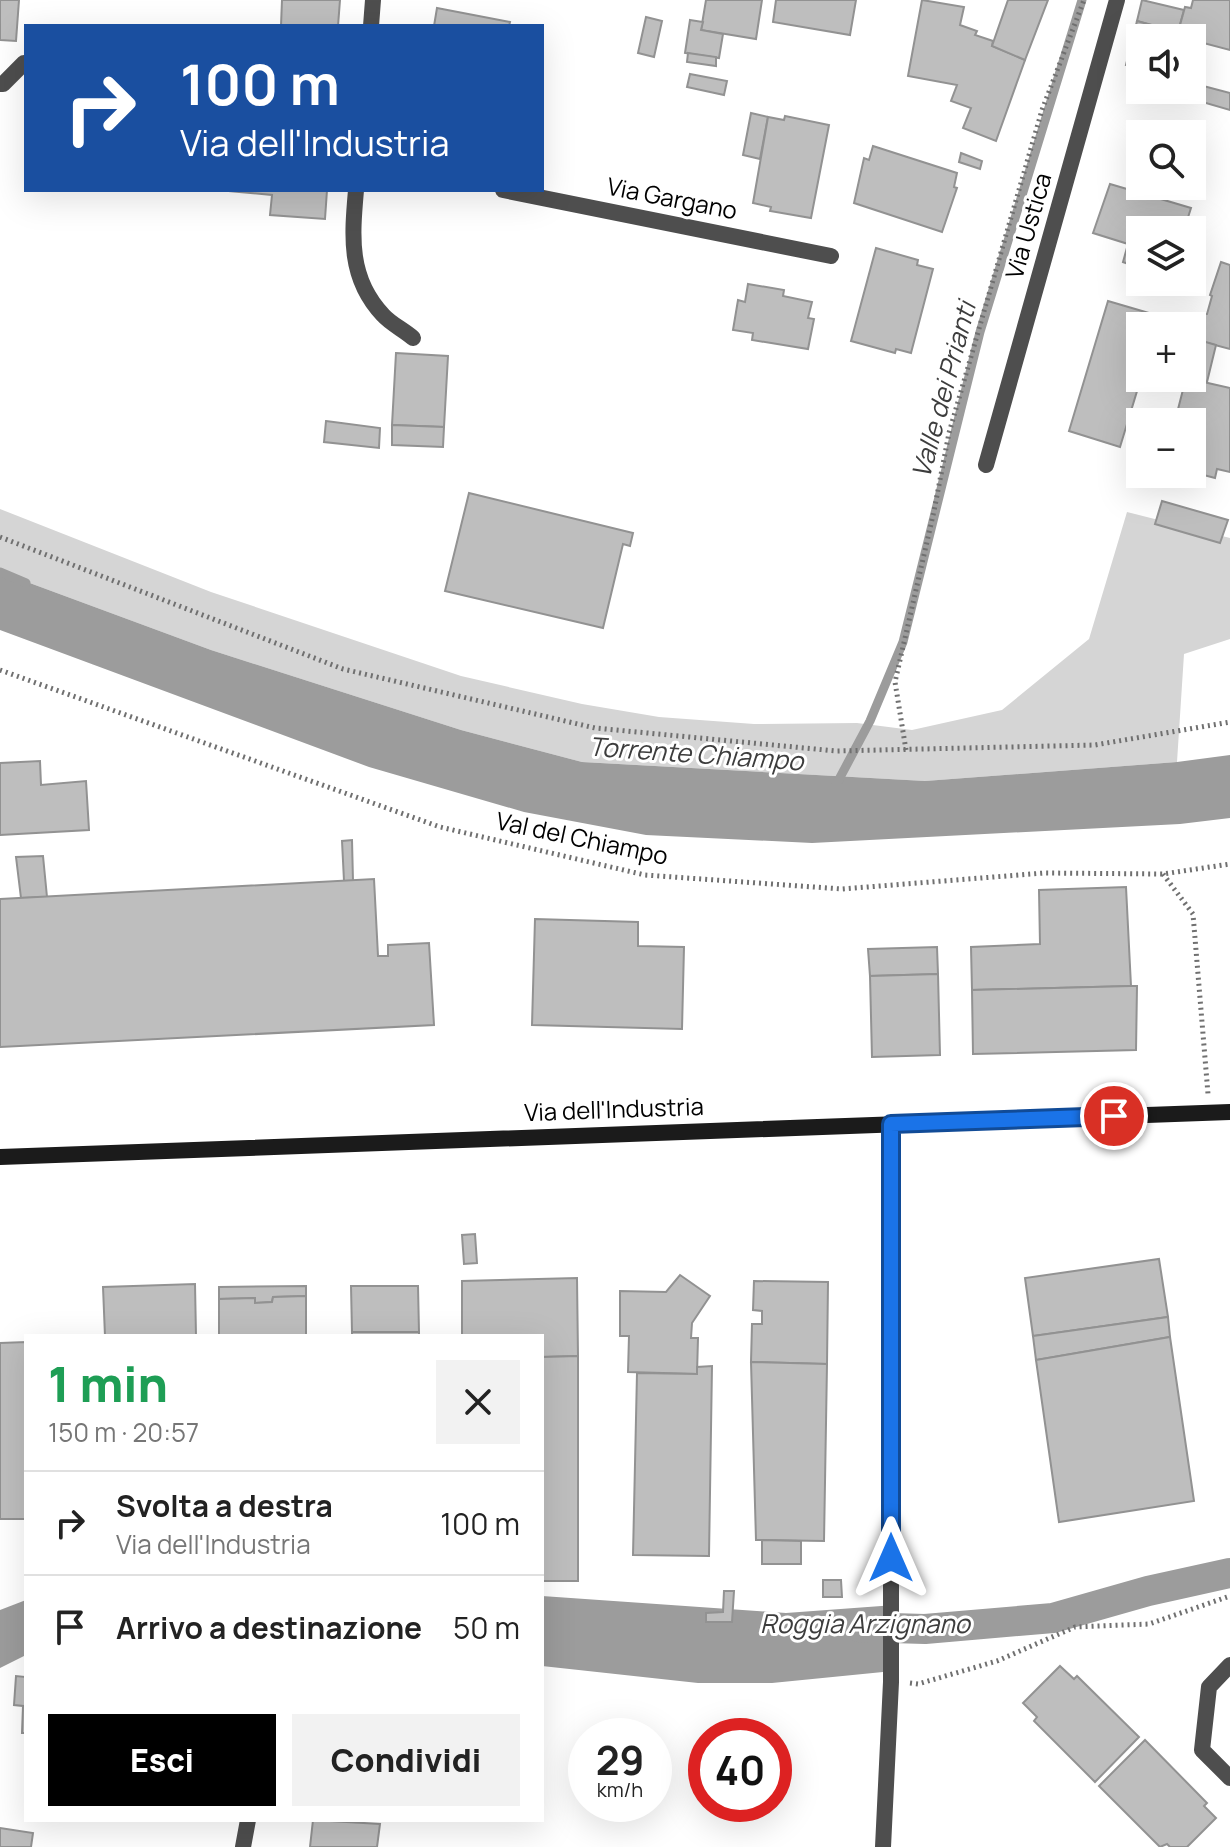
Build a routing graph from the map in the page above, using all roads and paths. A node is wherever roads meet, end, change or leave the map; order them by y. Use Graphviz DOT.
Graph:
graph roads {
  1 [pos="373,0"];
  2 [pos="1084,0"];
  3 [pos="1117,0"];
  4 [pos="371,24"];
  5 [pos="24,63"];
  6 [pos="0,84"];
  7 [pos="356,192"];
  8 [pos="513,192"];
  9 [pos="831,256"];
  10 [pos="413,338"];
  11 [pos="986,465"];
  12 [pos="0,537"];
  13 [pos="0,670"];
  14 [pos="1230,722"];
  15 [pos="906,750"];
  16 [pos="1230,864"];
  17 [pos="1163,874"];
  18 [pos="1230,1112"];
  19 [pos="1210,1113"];
  20 [pos="891,1124"];
  21 [pos="0,1157"];
  22 [pos="1230,1596"];
  23 [pos="1230,1665"];
  24 [pos="891,1682"];
  25 [pos="1230,1778"];
  26 [pos="248,1822"];
  27 [pos="243,1847"];
  28 [pos="883,1847"];
  1 -- 4 [label="street"];
  2 -- 15 [label="path"];
  3 -- 11 [label="street, Via Ustica"];
  5 -- 6 [label="street"];
  7 -- 10 [label="street"];
  8 -- 9 [label="street, Via Gargano"];
  12 -- 15 [label="path"];
  13 -- 17 [label="path, Val del Chiampo"];
  14 -- 15 [label="path"];
  16 -- 17 [label="path, Val del Chiampo"];
  17 -- 19 [label="path"];
  18 -- 19 [label="main road, Via dell'Industria"];
  19 -- 20 [label="main road, Via dell'Industria"];
  20 -- 21 [label="main road, Via dell'Industria"];
  20 -- 24 [label="street"];
  22 -- 24 [label="path"];
  23 -- 25 [label="street"];
  24 -- 28 [label="street"];
  26 -- 27 [label="street"];
}
